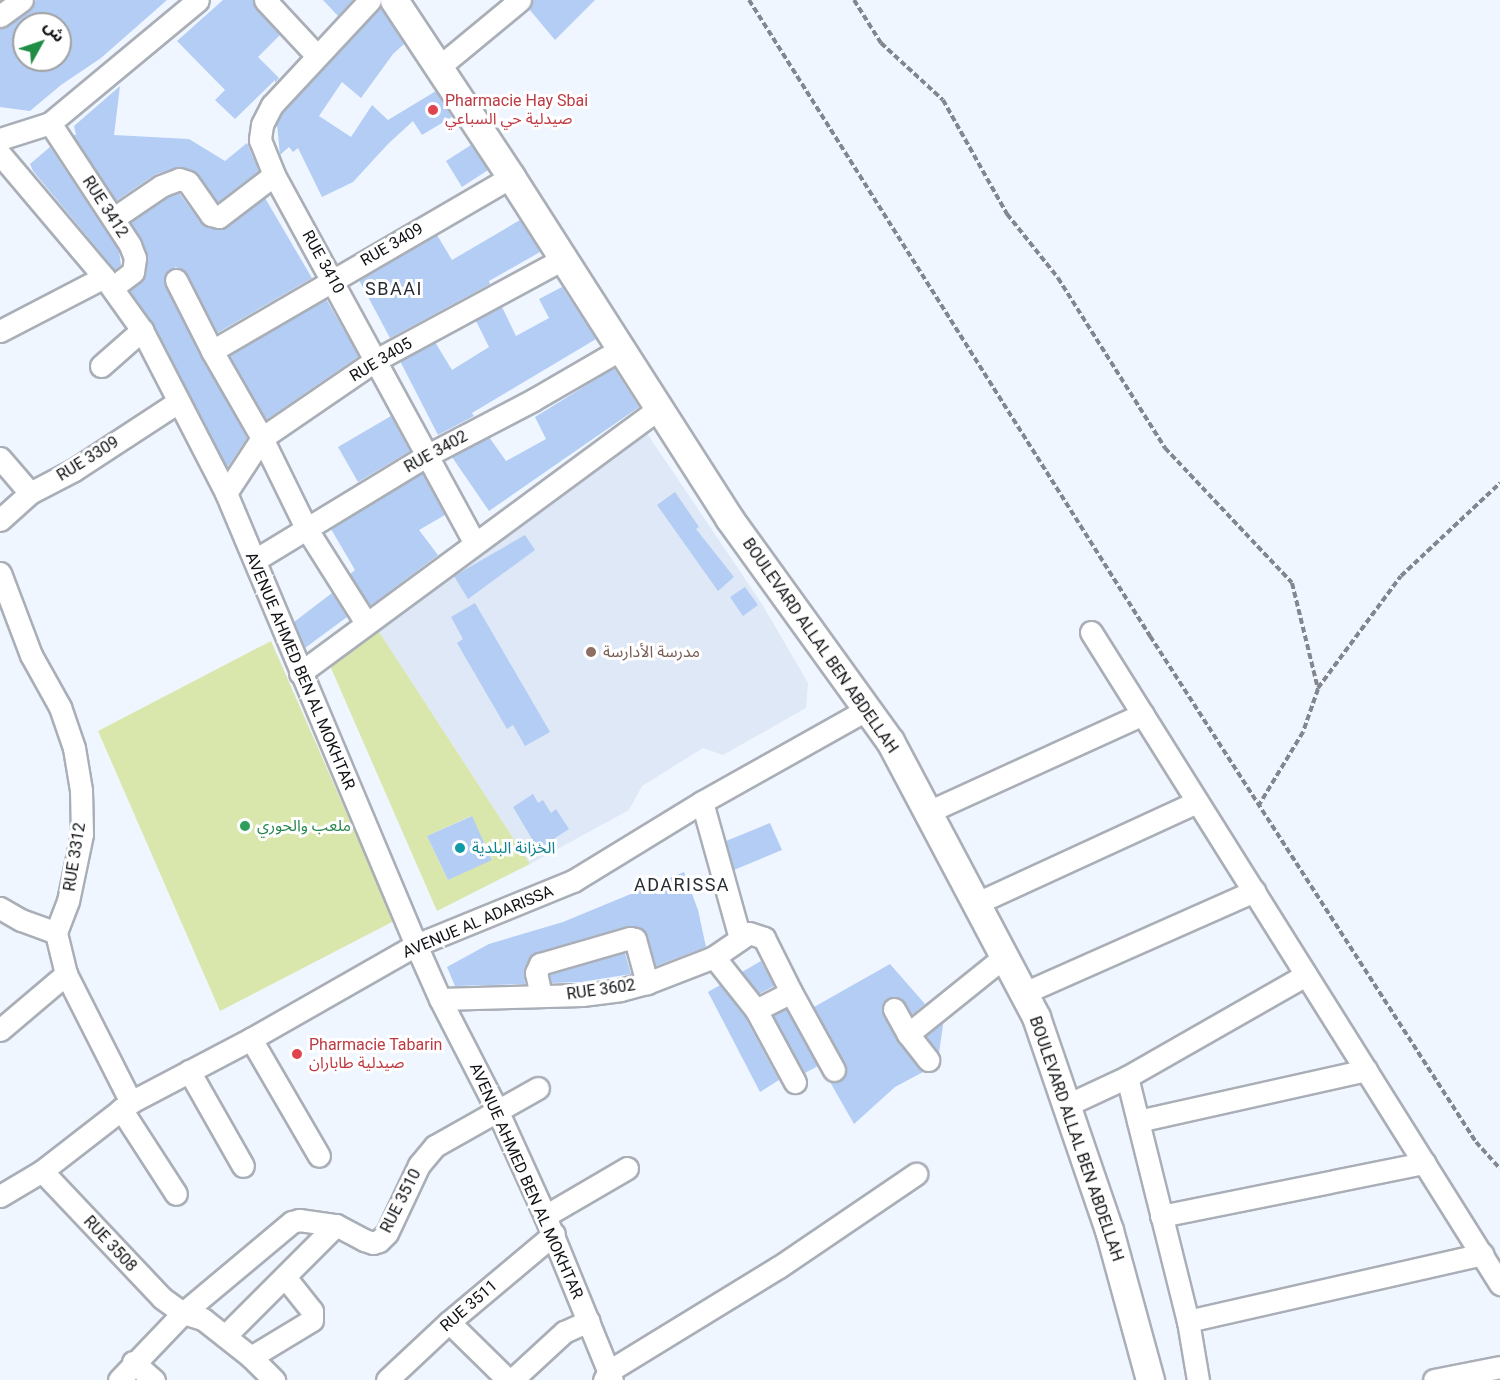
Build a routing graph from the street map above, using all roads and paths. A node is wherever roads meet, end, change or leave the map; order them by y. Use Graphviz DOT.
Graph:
graph roads {
  1 [pos="22,0"];
  2 [pos="198,0"];
  3 [pos="266,0"];
  4 [pos="370,0"];
  5 [pos="394,0"];
  6 [pos="520,0"];
  7 [pos="749,0"];
  8 [pos="854,0"];
  9 [pos="0,15"];
  10 [pos="317,56"];
  11 [pos="439,67"];
  12 [pos="50,123"];
  13 [pos="0,139"];
  14 [pos="0,154"];
  15 [pos="274,175"];
  16 [pos="511,177"];
  17 [pos="114,218"];
  18 [pos="563,259"];
  19 [pos="333,279"];
  20 [pos="176,280"];
  21 [pos="108,283"];
  22 [pos="142,330"];
  23 [pos="0,331"];
  24 [pos="621,349"];
  25 [pos="212,351"];
  26 [pos="376,360"];
  27 [pos="101,366"];
  28 [pos="178,402"];
  29 [pos="658,409"];
  30 [pos="262,438"];
  31 [pos="428,455"];
  32 [pos="0,458"];
  33 [pos="1500,483"];
  34 [pos="226,493"];
  35 [pos="30,494"];
  36 [pos="0,520"];
  37 [pos="306,528"];
  38 [pos="475,543"];
  39 [pos="255,560"];
  40 [pos="0,573"];
  41 [pos="366,623"];
  42 [pos="1091,632"];
  43 [pos="300,673"];
  44 [pos="1318,689"];
  45 [pos="868,709"];
  46 [pos="1143,714"];
  47 [pos="702,802"];
  48 [pos="1197,802"];
  49 [pos="1259,805"];
  50 [pos="928,812"];
  51 [pos="1254,891"];
  52 [pos="977,903"];
  53 [pos="0,908"];
  54 [pos="56,933"];
  55 [pos="745,935"];
  56 [pos="416,945"];
  57 [pos="1005,956"];
  58 [pos="714,957"];
  59 [pos="66,974"];
  60 [pos="1306,975"];
  61 [pos="647,983"];
  62 [pos="791,992"];
  63 [pos="1024,993"];
  64 [pos="541,996"];
  65 [pos="440,999"];
  66 [pos="894,1009"];
  67 [pos="756,1010"];
  68 [pos="0,1030"];
  69 [pos="908,1034"];
  70 [pos="251,1039"];
  71 [pos="928,1060"];
  72 [pos="834,1070"];
  73 [pos="1366,1070"];
  74 [pos="189,1071"];
  75 [pos="1127,1077"];
  76 [pos="795,1082"];
  77 [pos="538,1088"];
  78 [pos="1067,1105"];
  79 [pos="126,1106"];
  80 [pos="498,1110"];
  81 [pos="1138,1121"];
  82 [pos="319,1156"];
  83 [pos="1425,1164"];
  84 [pos="243,1166"];
  85 [pos="627,1168"];
  86 [pos="1500,1169"];
  87 [pos="42,1172"];
  88 [pos="916,1174"];
  89 [pos="176,1194"];
  90 [pos="0,1196"];
  91 [pos="1161,1216"];
  92 [pos="336,1225"];
  93 [pos="549,1225"];
  94 [pos="1482,1254"];
  95 [pos="285,1277"];
  96 [pos="1500,1284"];
  97 [pos="183,1313"];
  98 [pos="589,1321"];
  99 [pos="1188,1321"];
  100 [pos="449,1322"];
  101 [pos="225,1336"];
  102 [pos="251,1357"];
  103 [pos="133,1362"];
  104 [pos="1500,1367"];
  105 [pos="608,1377"];
  106 [pos="396,1378"];
  107 [pos="119,1380"];
  108 [pos="154,1380"];
  109 [pos="274,1380"];
  110 [pos="510,1380"];
  111 [pos="1150,1380"];
  112 [pos="1198,1380"];
  113 [pos="1434,1380"];
  1 -- 9 [label="street"];
  2 -- 12 [label="street"];
  3 -- 10 [label="street"];
  4 -- 10 [label="street, RUE 3410"];
  5 -- 11 [label="street, BOULEVARD ALLAL BEN ABDELLAH"];
  6 -- 11 [label="street"];
  7 -- 49 [label="path"];
  8 -- 44 [label="path"];
  10 -- 15 [label="street, RUE 3410"];
  11 -- 16 [label="street, BOULEVARD ALLAL BEN ABDELLAH"];
  12 -- 13 [label="street"];
  12 -- 17 [label="street, RUE 3412"];
  14 -- 21 [label="street, AVENUE AHMED BEN AL MOKHTAR"];
  15 -- 17 [label="street"];
  15 -- 19 [label="street, RUE 3410"];
  16 -- 18 [label="street, BOULEVARD ALLAL BEN ABDELLAH"];
  16 -- 19 [label="street, RUE 3409"];
  17 -- 21 [label="street, RUE 3412"];
  18 -- 24 [label="street, BOULEVARD ALLAL BEN ABDELLAH"];
  18 -- 26 [label="street, RUE 3405"];
  19 -- 25 [label="street, RUE 3409"];
  19 -- 26 [label="street, RUE 3410"];
  20 -- 25 [label="street"];
  21 -- 22 [label="street, AVENUE AHMED BEN AL MOKHTAR"];
  21 -- 23 [label="street"];
  22 -- 27 [label="street"];
  22 -- 28 [label="street, AVENUE AHMED BEN AL MOKHTAR"];
  24 -- 29 [label="street, BOULEVARD ALLAL BEN ABDELLAH"];
  24 -- 31 [label="street, RUE 3402"];
  25 -- 30 [label="street"];
  26 -- 30 [label="street, RUE 3405"];
  26 -- 31 [label="street, RUE 3410"];
  28 -- 34 [label="street, AVENUE AHMED BEN AL MOKHTAR"];
  28 -- 35 [label="street, RUE 3309"];
  29 -- 38 [label="street"];
  29 -- 45 [label="street, BOULEVARD ALLAL BEN ABDELLAH"];
  30 -- 34 [label="street, RUE 3405"];
  30 -- 37 [label="street"];
  31 -- 37 [label="street, RUE 3402"];
  31 -- 38 [label="street, RUE 3410"];
  32 -- 35 [label="street"];
  33 -- 44 [label="path"];
  34 -- 39 [label="street, AVENUE AHMED BEN AL MOKHTAR"];
  35 -- 36 [label="street, RUE 3309"];
  37 -- 39 [label="street, RUE 3402"];
  37 -- 41 [label="street"];
  38 -- 41 [label="street"];
  39 -- 43 [label="street, AVENUE AHMED BEN AL MOKHTAR"];
  40 -- 54 [label="street, RUE 3312"];
  41 -- 43 [label="street"];
  42 -- 46 [label="street"];
  43 -- 56 [label="street, AVENUE AHMED BEN AL MOKHTAR"];
  44 -- 49 [label="path"];
  45 -- 47 [label="street, AVENUE AL ADARISSA"];
  45 -- 50 [label="street, BOULEVARD ALLAL BEN ABDELLAH"];
  46 -- 48 [label="street"];
  46 -- 50 [label="street"];
  47 -- 55 [label="street"];
  47 -- 56 [label="street, AVENUE AL ADARISSA"];
  48 -- 51 [label="street"];
  48 -- 52 [label="street"];
  49 -- 86 [label="path"];
  50 -- 52 [label="street, BOULEVARD ALLAL BEN ABDELLAH"];
  51 -- 60 [label="street"];
  51 -- 63 [label="street"];
  52 -- 57 [label="street, BOULEVARD ALLAL BEN ABDELLAH"];
  53 -- 54 [label="street"];
  54 -- 59 [label="street"];
  55 -- 58 [label="street, RUE 3602"];
  55 -- 62 [label="street"];
  56 -- 65 [label="street, AVENUE AHMED BEN AL MOKHTAR"];
  56 -- 70 [label="street, AVENUE AL ADARISSA"];
  57 -- 63 [label="street, BOULEVARD ALLAL BEN ABDELLAH"];
  57 -- 69 [label="street"];
  58 -- 61 [label="street, RUE 3602"];
  58 -- 67 [label="street"];
  59 -- 68 [label="street"];
  59 -- 79 [label="street"];
  60 -- 73 [label="street"];
  60 -- 75 [label="street"];
  61 -- 64 [label="street, RUE 3602"];
  61 -- 64 [label="street"];
  62 -- 67 [label="street"];
  62 -- 72 [label="street"];
  63 -- 78 [label="street, BOULEVARD ALLAL BEN ABDELLAH"];
  64 -- 65 [label="street, RUE 3602"];
  65 -- 80 [label="street, AVENUE AHMED BEN AL MOKHTAR"];
  66 -- 69 [label="street"];
  67 -- 76 [label="street"];
  69 -- 71 [label="street"];
  70 -- 74 [label="street, AVENUE AL ADARISSA"];
  70 -- 82 [label="street"];
  73 -- 81 [label="street"];
  73 -- 83 [label="street"];
  74 -- 79 [label="street, AVENUE AL ADARISSA"];
  74 -- 84 [label="street"];
  75 -- 78 [label="street"];
  75 -- 81 [label="street"];
  77 -- 80 [label="street"];
  78 -- 111 [label="street, BOULEVARD ALLAL BEN ABDELLAH"];
  79 -- 87 [label="street, AVENUE AL ADARISSA"];
  79 -- 89 [label="street"];
  80 -- 92 [label="street, RUE 3510"];
  80 -- 93 [label="street, AVENUE AHMED BEN AL MOKHTAR"];
  81 -- 91 [label="street"];
  83 -- 91 [label="street"];
  83 -- 94 [label="street"];
  85 -- 93 [label="street, RUE 3511"];
  87 -- 90 [label="street, AVENUE AL ADARISSA"];
  87 -- 97 [label="street, RUE 3508"];
  88 -- 105 [label="street"];
  91 -- 99 [label="street"];
  92 -- 95 [label="street"];
  92 -- 97 [label="street, RUE 3510"];
  93 -- 98 [label="street, AVENUE AHMED BEN AL MOKHTAR"];
  93 -- 100 [label="street, RUE 3511"];
  94 -- 96 [label="street"];
  94 -- 99 [label="street"];
  95 -- 101 [label="street"];
  95 -- 102 [label="street"];
  97 -- 101 [label="street, RUE 3508"];
  97 -- 103 [label="street, RUE 3510"];
  98 -- 105 [label="street, AVENUE AHMED BEN AL MOKHTAR"];
  98 -- 110 [label="street"];
  99 -- 112 [label="street"];
  100 -- 106 [label="street, RUE 3511"];
  100 -- 110 [label="street"];
  101 -- 102 [label="street, RUE 3508"];
  102 -- 109 [label="street, RUE 3508"];
  103 -- 107 [label="street, RUE 3510"];
  103 -- 108 [label="street"];
  104 -- 113 [label="street"];
}
